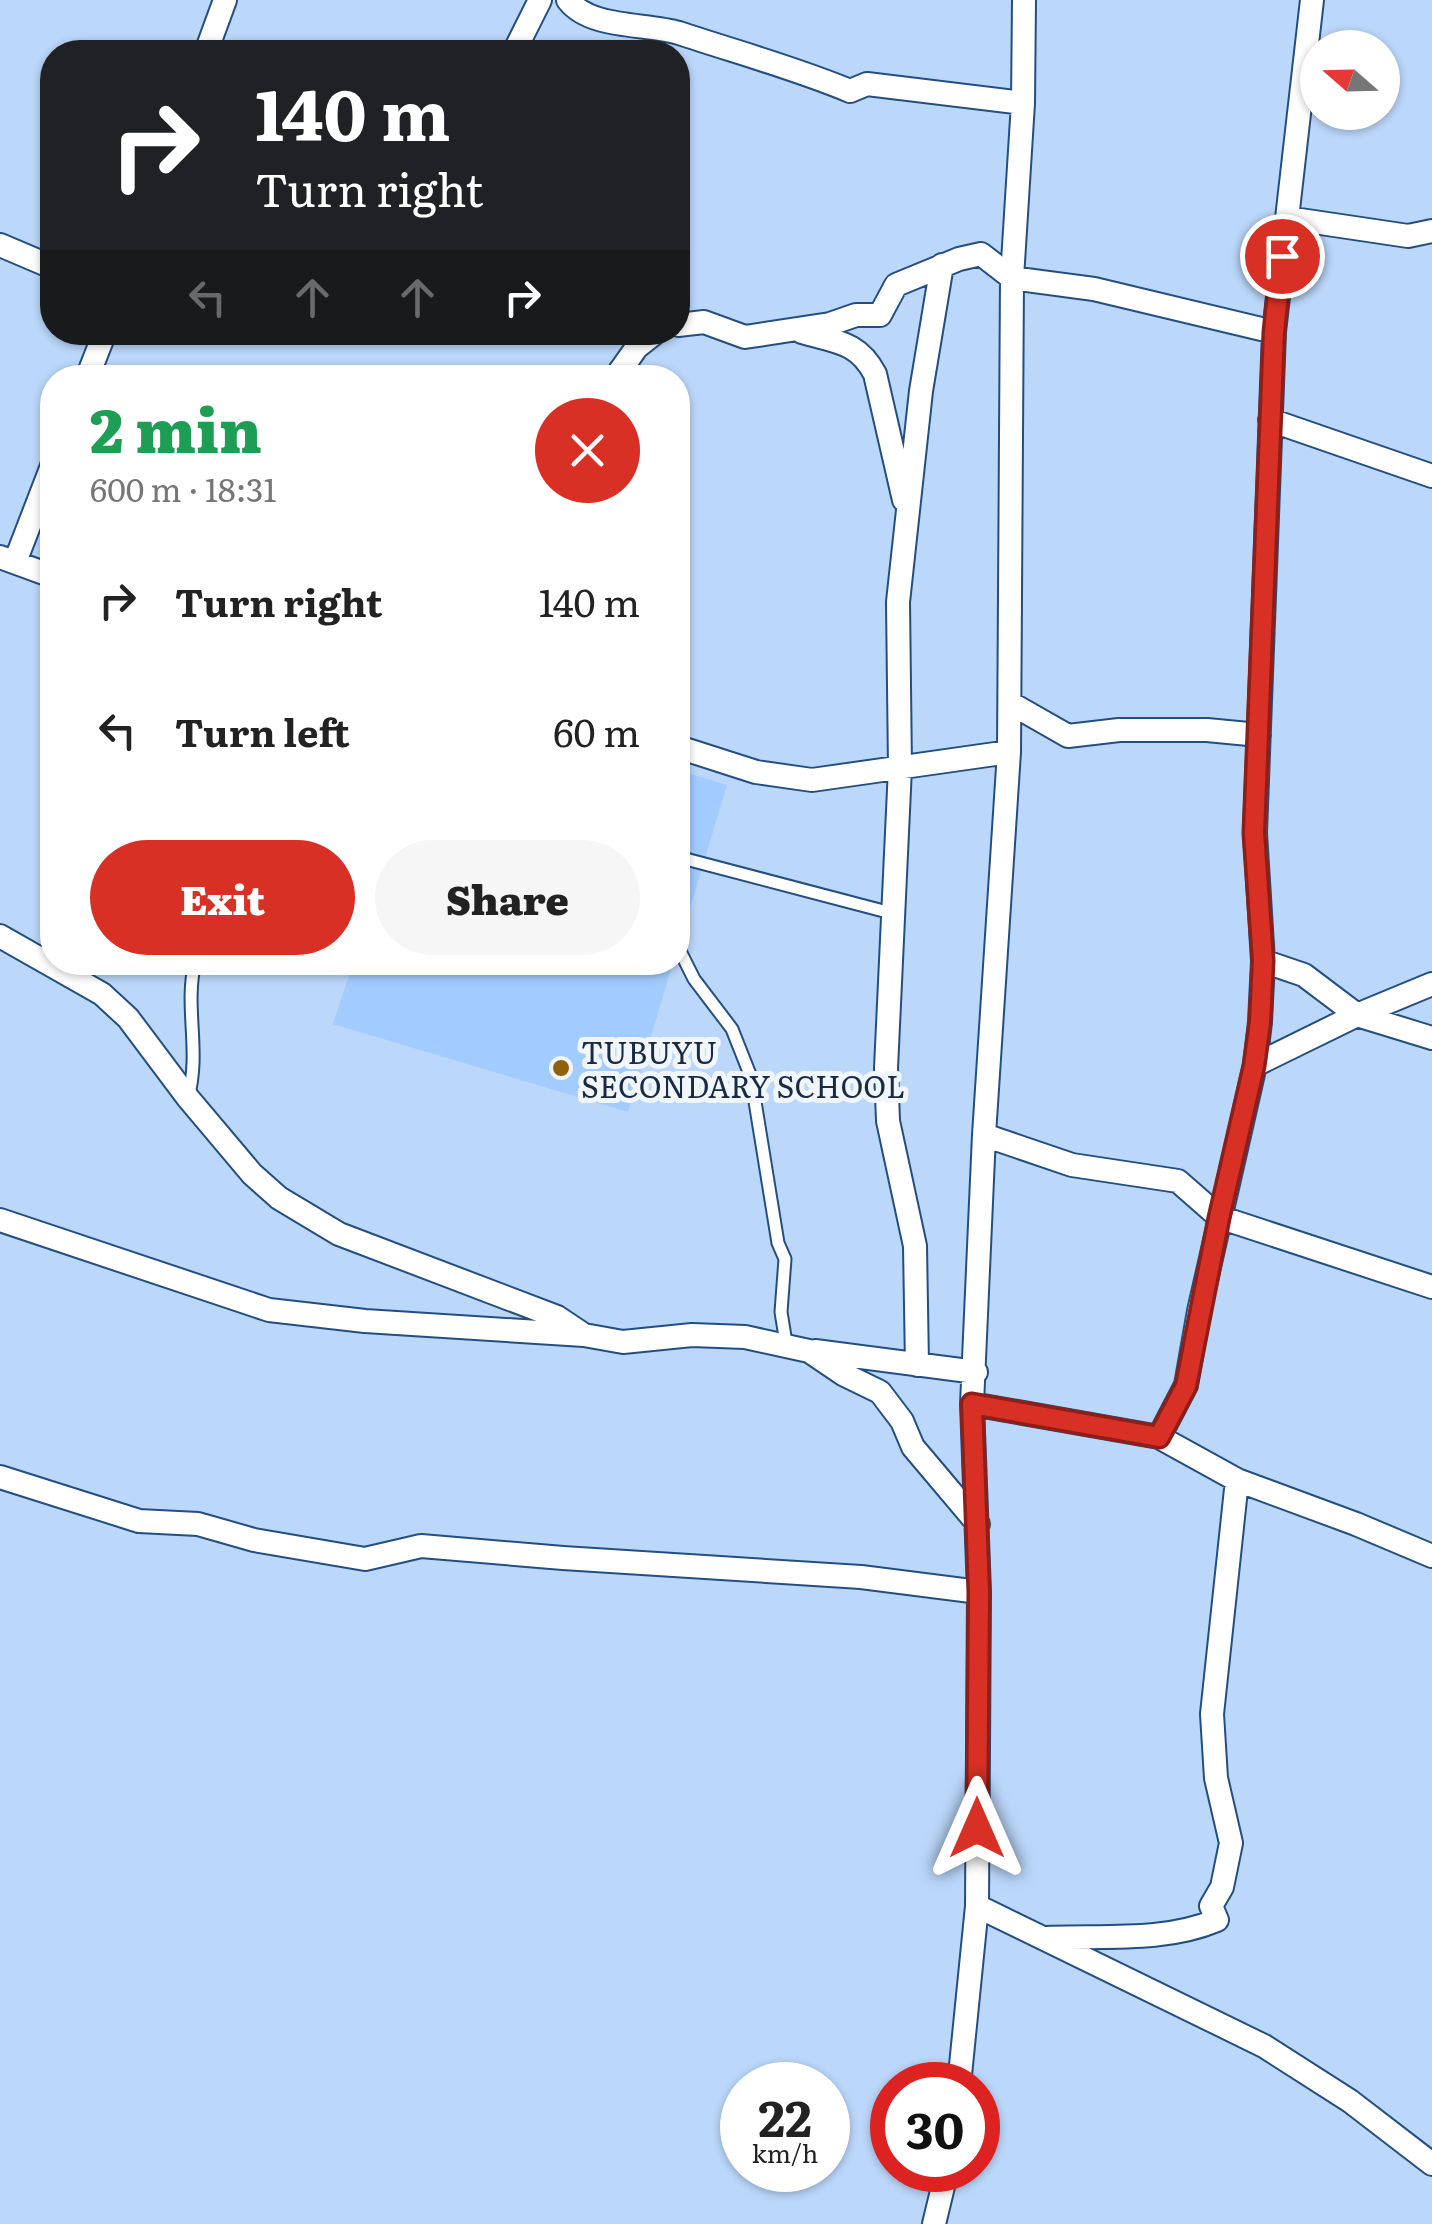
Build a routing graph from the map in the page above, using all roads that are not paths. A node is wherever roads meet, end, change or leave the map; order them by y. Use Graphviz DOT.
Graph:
graph roads {
  1 [pos="225,0"];
  2 [pos="540,0"];
  3 [pos="568,0"];
  4 [pos="1024,0"];
  5 [pos="1312,0"];
  6 [pos="210,40"];
  7 [pos="520,40"];
  8 [pos="1023,103"];
  9 [pos="1287,218"];
  10 [pos="1432,231"];
  11 [pos="0,245"];
  12 [pos="40,262"];
  13 [pos="942,265"];
  14 [pos="1012,278"];
  15 [pos="690,324"];
  16 [pos="794,329"];
  17 [pos="1274,332"];
  18 [pos="641,345"];
  19 [pos="625,365"];
  20 [pos="1270,420"];
  21 [pos="1432,476"];
  22 [pos="40,491"];
  23 [pos="907,511"];
  24 [pos="8,559"];
  25 [pos="40,571"];
  26 [pos="1010,703"];
  27 [pos="1259,736"];
  28 [pos="690,751"];
  29 [pos="1008,752"];
  30 [pos="900,768"];
  31 [pos="690,859"];
  32 [pos="895,914"];
  33 [pos="0,936"];
  34 [pos="40,959"];
  35 [pos="1263,961"];
  36 [pos="690,971"];
  37 [pos="69,975"];
  38 [pos="193,975"];
  39 [pos="1432,984"];
  40 [pos="1357,1014"];
  41 [pos="1432,1038"];
  42 [pos="1254,1066"];
  43 [pos="188,1098"];
  44 [pos="984,1134"];
  45 [pos="1219,1218"];
  46 [pos="0,1220"];
  47 [pos="1432,1288"];
  48 [pos="584,1335"];
  49 [pos="797,1347"];
  50 [pos="917,1365"];
  51 [pos="976,1372"];
  52 [pos="972,1404"];
  53 [pos="1159,1437"];
  54 [pos="0,1478"];
  55 [pos="1237,1480"];
  56 [pos="978,1524"];
  57 [pos="1432,1556"];
  58 [pos="979,1592"];
  59 [pos="977,1906"];
  60 [pos="1042,1938"];
  61 [pos="962,2062"];
  62 [pos="1432,2164"];
  63 [pos="942,2192"];
  64 [pos="937,2224"];
  1 -- 6 [label="street"];
  2 -- 7 [label="street"];
  3 -- 8 [label="street"];
  4 -- 8 [label="street"];
  5 -- 9 [label="street"];
  8 -- 14 [label="street"];
  9 -- 10 [label="street"];
  9 -- 17 [label="street"];
  11 -- 12 [label="street"];
  13 -- 14 [label="street"];
  13 -- 16 [label="street"];
  13 -- 23 [label="street"];
  14 -- 17 [label="street"];
  14 -- 26 [label="street"];
  15 -- 16 [label="street"];
  16 -- 23 [label="street"];
  17 -- 20 [label="street"];
  18 -- 19 [label="street"];
  20 -- 21 [label="street"];
  20 -- 27 [label="street"];
  22 -- 24 [label="street"];
  23 -- 30 [label="street"];
  24 -- 25 [label="street"];
  26 -- 27 [label="street"];
  26 -- 29 [label="street"];
  27 -- 35 [label="street"];
  28 -- 30 [label="street"];
  29 -- 30 [label="street"];
  29 -- 44 [label="street"];
  30 -- 32 [label="street"];
  31 -- 32 [label="lane"];
  32 -- 50 [label="street"];
  33 -- 34 [label="street"];
  35 -- 40 [label="street"];
  35 -- 42 [label="street"];
  36 -- 49 [label="lane"];
  37 -- 43 [label="street"];
  38 -- 43 [label="lane"];
  39 -- 40 [label="street"];
  40 -- 41 [label="street"];
  40 -- 42 [label="street"];
  42 -- 45 [label="street"];
  43 -- 48 [label="street"];
  44 -- 45 [label="street"];
  44 -- 51 [label="street"];
  45 -- 47 [label="street"];
  45 -- 53 [label="street"];
  46 -- 48 [label="street"];
  48 -- 49 [label="street"];
  49 -- 50 [label="street"];
  49 -- 56 [label="street"];
  50 -- 51 [label="street"];
  51 -- 52 [label="street"];
  52 -- 53 [label="street"];
  52 -- 56 [label="street"];
  53 -- 55 [label="street"];
  54 -- 58 [label="street"];
  55 -- 57 [label="street"];
  55 -- 60 [label="street"];
  56 -- 58 [label="street"];
  58 -- 59 [label="street"];
  59 -- 60 [label="street"];
  59 -- 61 [label="street"];
  60 -- 62 [label="street"];
  63 -- 64 [label="street"];
}
